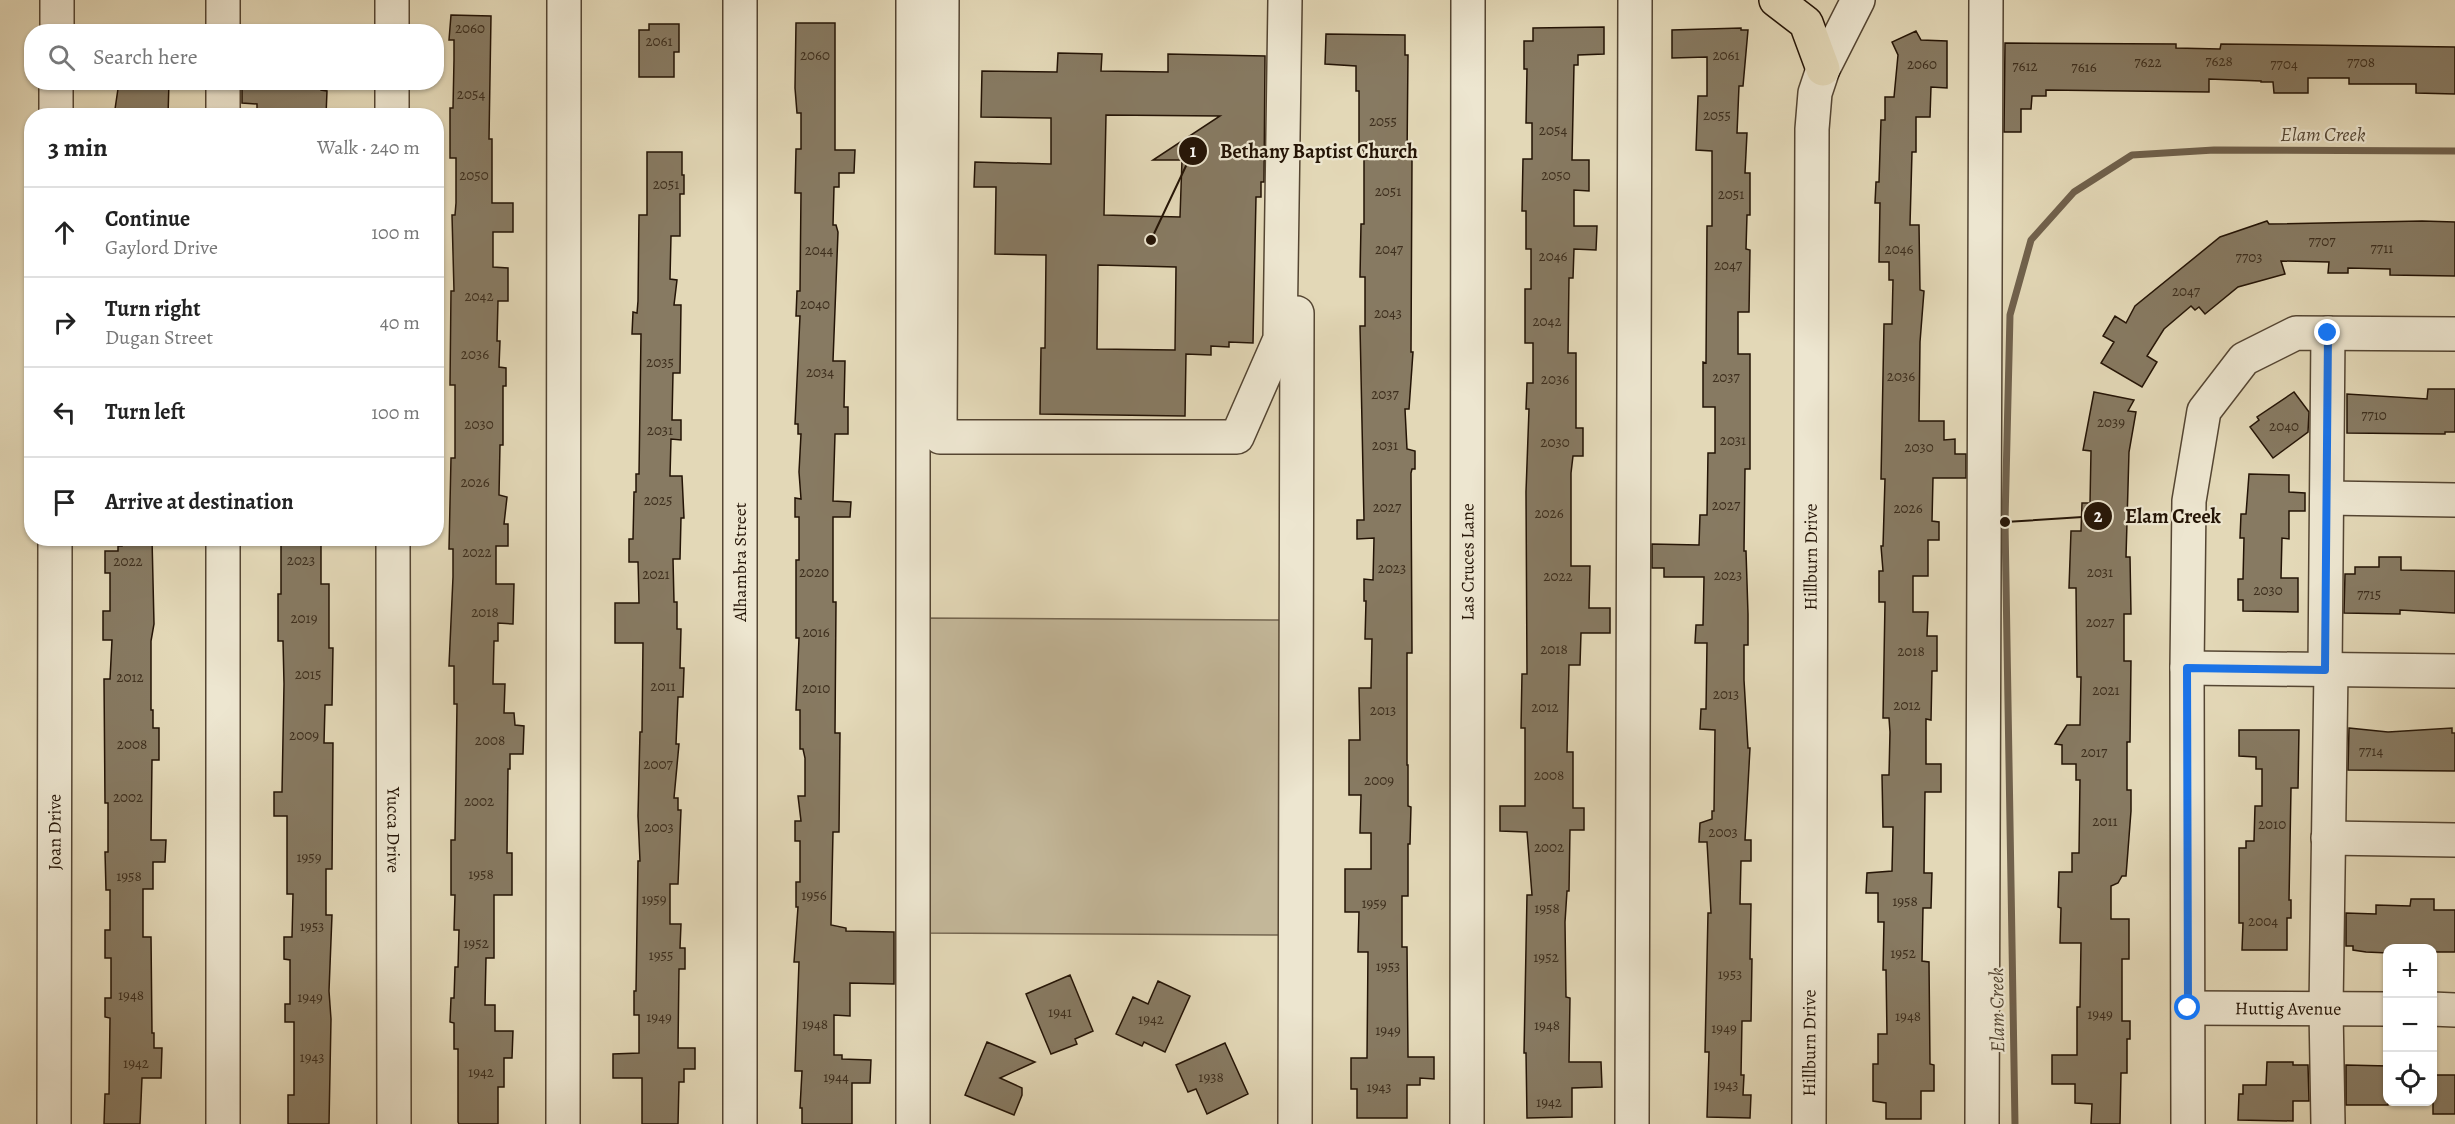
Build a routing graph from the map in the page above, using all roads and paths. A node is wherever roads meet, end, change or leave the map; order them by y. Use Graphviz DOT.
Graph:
graph roads {
  1 [pos="57,0"];
  2 [pos="223,0"];
  3 [pos="392,0"];
  4 [pos="564,0"];
  5 [pos="740,0"];
  6 [pos="913,0"];
  7 [pos="942,0"];
  8 [pos="1285,0"];
  9 [pos="1298,0"];
  10 [pos="1468,0"];
  11 [pos="1635,0"];
  12 [pos="1776,0"];
  13 [pos="1858,0"];
  14 [pos="1986,0"];
  15 [pos="57,24"];
  16 [pos="223,24"];
  17 [pos="392,24"];
  18 [pos="1823,69"];
  19 [pos="56,90"];
  20 [pos="223,90"];
  21 [pos="392,90"];
  22 [pos="56,108"];
  23 [pos="223,108"];
  24 [pos="392,108"];
  25 [pos="2328,333"];
  26 [pos="2455,334"];
  27 [pos="2327,498"];
  28 [pos="2455,500"];
  29 [pos="55,546"];
  30 [pos="223,546"];
  31 [pos="393,546"];
  32 [pos="2187,668"];
  33 [pos="2328,670"];
  34 [pos="2455,671"];
  35 [pos="2328,838"];
  36 [pos="2455,840"];
  37 [pos="2188,1008"];
  38 [pos="2326,1008"];
  39 [pos="2383,1009"];
  40 [pos="2437,1010"];
  41 [pos="2455,1010"];
  42 [pos="54,1124"];
  43 [pos="223,1124"];
  44 [pos="394,1124"];
  45 [pos="563,1124"];
  46 [pos="740,1124"];
  47 [pos="914,1124"];
  48 [pos="1295,1124"];
  49 [pos="1467,1124"];
  50 [pos="1632,1124"];
  51 [pos="1809,1124"];
  52 [pos="1982,1124"];
  53 [pos="2188,1124"];
  54 [pos="2328,1124"];
  1 -- 15 [label="street"];
  2 -- 16 [label="street"];
  3 -- 17 [label="street"];
  4 -- 45 [label="street"];
  5 -- 46 [label="street, Alhambra Street"];
  6 -- 47 [label="street"];
  7 -- 8 [label="street"];
  9 -- 48 [label="street"];
  10 -- 49 [label="street, Las Cruces Lane"];
  11 -- 50 [label="street"];
  12 -- 18 [label="main road"];
  13 -- 18 [label="street, Hillburn Drive"];
  14 -- 52 [label="street"];
  18 -- 51 [label="street, Hillburn Drive"];
  19 -- 22 [label="street"];
  20 -- 23 [label="street"];
  21 -- 24 [label="street"];
  25 -- 26 [label="street"];
  25 -- 27 [label="street"];
  25 -- 32 [label="street"];
  27 -- 28 [label="street"];
  27 -- 33 [label="street"];
  29 -- 42 [label="street, Joan Drive"];
  30 -- 43 [label="street"];
  31 -- 44 [label="street, Yucca Drive"];
  32 -- 33 [label="street"];
  32 -- 37 [label="street"];
  33 -- 34 [label="street"];
  33 -- 35 [label="street"];
  35 -- 36 [label="street"];
  35 -- 38 [label="street"];
  37 -- 38 [label="street, Huttig Avenue"];
  37 -- 53 [label="street"];
  38 -- 39 [label="street, Huttig Avenue"];
  38 -- 54 [label="street"];
  40 -- 41 [label="street"];
}
